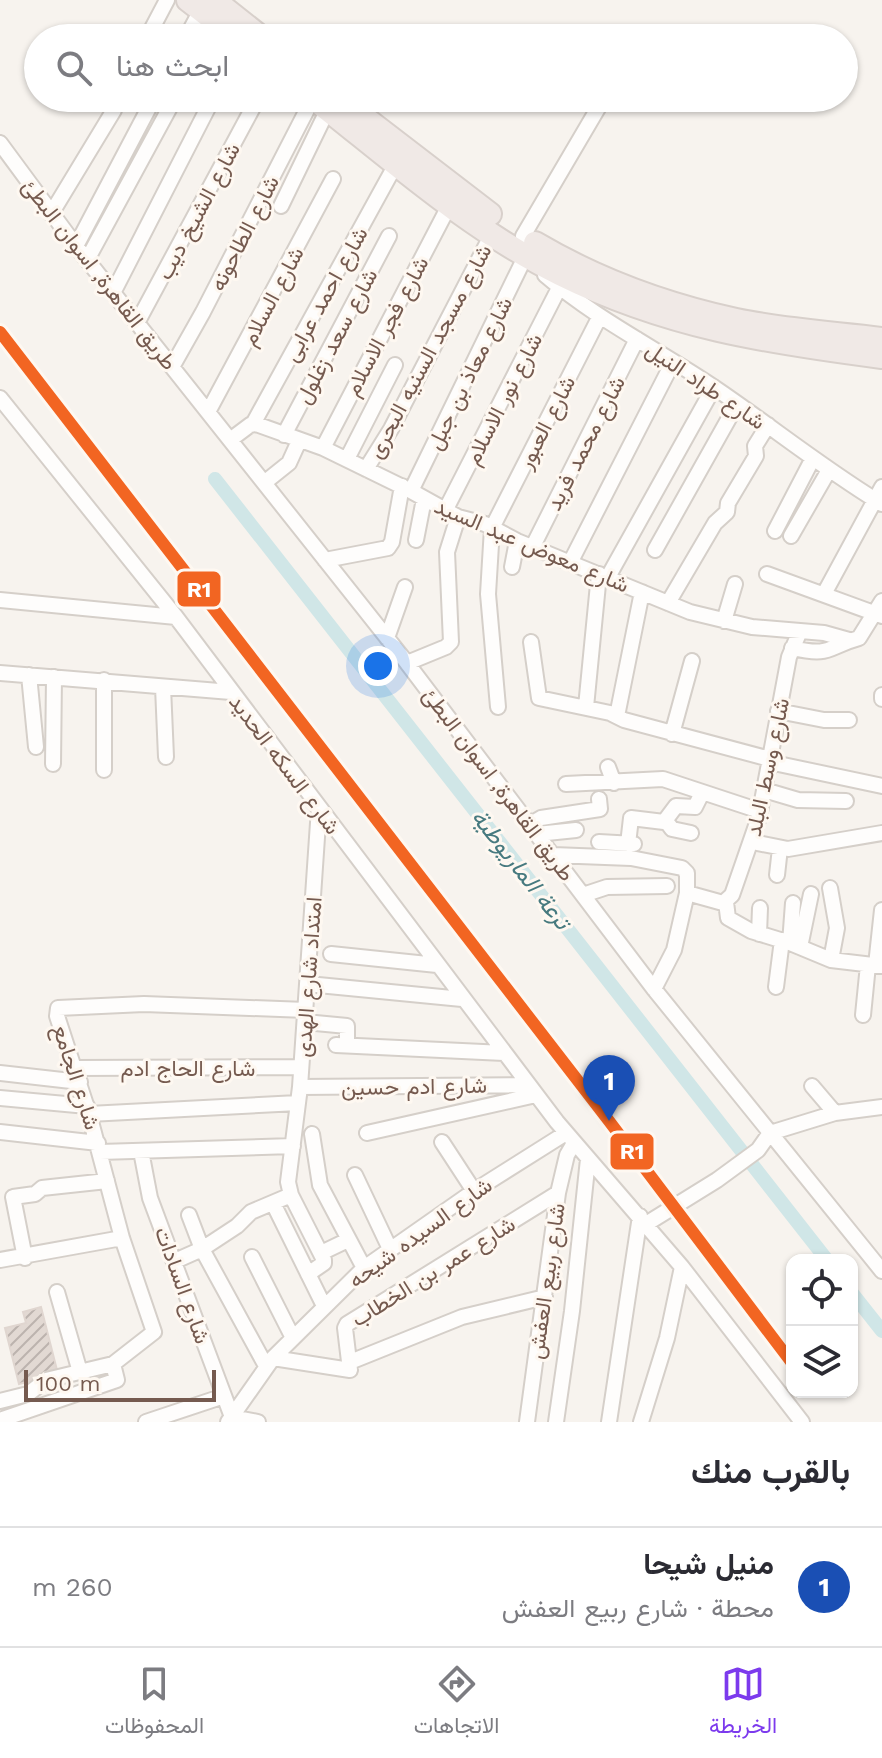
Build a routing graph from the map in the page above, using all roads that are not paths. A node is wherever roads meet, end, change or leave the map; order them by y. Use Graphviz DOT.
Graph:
graph roads {
  1 [pos="167,0"];
  2 [pos="205,14"];
  3 [pos="154,24"];
  4 [pos="229,24"];
  5 [pos="113,112"];
  6 [pos="147,112"];
  7 [pos="167,112"];
  8 [pos="206,112"];
  9 [pos="250,112"];
  10 [pos="321,112"];
  11 [pos="323,112"];
  12 [pos="338,112"];
  13 [pos="342,112"];
  14 [pos="597,112"];
  15 [pos="0,143"];
  16 [pos="396,164"];
  17 [pos="333,179"];
  18 [pos="450,204"];
  19 [pos="281,206"];
  20 [pos="51,214"];
  21 [pos="492,234"];
  22 [pos="389,236"];
  23 [pos="76,246"];
  24 [pos="528,251"];
  25 [pos="87,260"];
  26 [pos="560,286"];
  27 [pos="113,293"];
  28 [pos="600,316"];
  29 [pos="137,323"];
  30 [pos="637,339"];
  31 [pos="882,339"];
  32 [pos="882,357"];
  33 [pos="673,362"];
  34 [pos="395,365"];
  35 [pos="172,367"];
  36 [pos="714,387"];
  37 [pos="0,398"];
  38 [pos="737,404"];
  39 [pos="208,412"];
  40 [pos="253,424"];
  41 [pos="768,425"];
  42 [pos="284,435"];
  43 [pos="230,440"];
  44 [pos="299,441"];
  45 [pos="323,448"];
  46 [pos="347,459"];
  47 [pos="812,460"];
  48 [pos="366,469"];
  49 [pos="829,470"];
  50 [pos="264,483"];
  51 [pos="412,492"];
  52 [pos="880,497"];
  53 [pos="451,514"];
  54 [pos="492,528"];
  55 [pos="775,531"];
  56 [pos="791,536"];
  57 [pos="416,540"];
  58 [pos="517,541"];
  59 [pos="532,548"];
  60 [pos="655,550"];
  61 [pos="325,560"];
  62 [pos="570,563"];
  63 [pos="512,567"];
  64 [pos="767,574"];
  65 [pos="604,575"];
  66 [pos="735,584"];
  67 [pos="405,587"];
  68 [pos="642,592"];
  69 [pos="824,594"];
  70 [pos="0,600"];
  71 [pos="668,603"];
  72 [pos="880,610"];
  73 [pos="176,617"];
  74 [pos="724,621"];
  75 [pos="800,631"];
  76 [pos="387,638"];
  77 [pos="849,640"];
  78 [pos="531,642"];
  79 [pos="792,648"];
  80 [pos="692,661"];
  81 [pos="407,663"];
  82 [pos="0,673"];
  83 [pos="29,675"];
  84 [pos="54,677"];
  85 [pos="104,680"];
  86 [pos="163,687"];
  87 [pos="231,692"];
  88 [pos="498,707"];
  89 [pos="586,707"];
  90 [pos="778,711"];
  91 [pos="617,716"];
  92 [pos="849,720"];
  93 [pos="672,734"];
  94 [pos="36,747"];
  95 [pos="166,757"];
  96 [pos="769,760"];
  97 [pos="53,764"];
  98 [pos="608,767"];
  99 [pos="104,770"];
  100 [pos="614,783"];
  101 [pos="566,784"];
  102 [pos="882,786"];
  103 [pos="764,790"];
  104 [pos="702,793"];
  105 [pos="599,799"];
  106 [pos="846,801"];
  107 [pos="319,808"];
  108 [pos="760,811"];
  109 [pos="666,821"];
  110 [pos="533,830"];
  111 [pos="576,830"];
  112 [pos="691,833"];
  113 [pos="882,833"];
  114 [pos="599,842"];
  115 [pos="752,842"];
  116 [pos="780,848"];
  117 [pos="553,855"];
  118 [pos="777,875"];
  119 [pos="667,886"];
  120 [pos="830,888"];
  121 [pos="687,893"];
  122 [pos="811,894"];
  123 [pos="583,895"];
  124 [pos="726,902"];
  125 [pos="793,903"];
  126 [pos="760,908"];
  127 [pos="882,910"];
  128 [pos="759,934"];
  129 [pos="791,943"];
  130 [pos="331,954"];
  131 [pos="831,960"];
  132 [pos="437,965"];
  133 [pos="875,965"];
  134 [pos="308,984"];
  135 [pos="776,987"];
  136 [pos="654,989"];
  137 [pos="462,999"];
  138 [pos="863,1015"];
  139 [pos="306,1016"];
  140 [pos="504,1053"];
  141 [pos="301,1067"];
  142 [pos="0,1073"];
  143 [pos="78,1075"];
  144 [pos="812,1086"];
  145 [pos="300,1087"];
  146 [pos="532,1090"];
  147 [pos="0,1098"];
  148 [pos="298,1103"];
  149 [pos="882,1107"];
  150 [pos="88,1110"];
  151 [pos="835,1113"];
  152 [pos="0,1132"];
  153 [pos="367,1133"];
  154 [pos="770,1133"];
  155 [pos="312,1134"];
  156 [pos="570,1138"];
  157 [pos="442,1142"];
  158 [pos="293,1146"];
  159 [pos="99,1148"];
  160 [pos="141,1151"];
  161 [pos="588,1159"];
  162 [pos="355,1175"];
  163 [pos="107,1181"];
  164 [pos="474,1191"];
  165 [pos="558,1193"];
  166 [pos="291,1195"];
  167 [pos="273,1203"];
  168 [pos="189,1215"];
  169 [pos="643,1220"];
  170 [pos="122,1238"];
  171 [pos="348,1240"];
  172 [pos="202,1249"];
  173 [pos="390,1249"];
  174 [pos="321,1253"];
  175 [pos="252,1257"];
  176 [pos="25,1258"];
  177 [pos="0,1260"];
  178 [pos="175,1261"];
  179 [pos="682,1267"];
  180 [pos="364,1268"];
  181 [pos="882,1271"];
  182 [pos="308,1274"];
  183 [pos="57,1292"];
  184 [pos="545,1297"];
  185 [pos="324,1306"];
  186 [pos="293,1338"];
  187 [pos="270,1362"];
  188 [pos="113,1364"];
  189 [pos="350,1366"];
  190 [pos="80,1372"];
  191 [pos="224,1396"];
  192 [pos="0,1401"];
  193 [pos="230,1419"];
  194 [pos="0,1420"];
  195 [pos="146,1422"];
  196 [pos="258,1422"];
  197 [pos="527,1422"];
  198 [pos="556,1422"];
  199 [pos="609,1422"];
  200 [pos="641,1422"];
  201 [pos="802,1422"];
  1 -- 3 [label="street"];
  2 -- 4 [label="highway"];
  5 -- 20 [label="street"];
  6 -- 23 [label="street"];
  7 -- 25 [label="street"];
  8 -- 27 [label="street"];
  9 -- 29 [label="street, شارع الشيخ ديب"];
  10 -- 35 [label="street, شارع الطاحونه"];
  11 -- 19 [label="street"];
  12 -- 16 [label="highway"];
  13 -- 24 [label="highway"];
  14 -- 24 [label="street, شارع معاذ بن جبل"];
  15 -- 20 [label="street, طريق القاهرة, اسوان البطئ"];
  16 -- 18 [label="highway"];
  16 -- 40 [label="street, شارع احمد عرابى"];
  17 -- 39 [label="street, شارع السلام"];
  18 -- 21 [label="highway"];
  18 -- 45 [label="street, شارع فجر الاسلام"];
  20 -- 23 [label="street, طريق القاهرة, اسوان البطئ"];
  21 -- 24 [label="highway"];
  21 -- 48 [label="street, شارع مسجد السنيه البحرى"];
  22 -- 42 [label="street, شارع سعد زغلول"];
  23 -- 25 [label="street, طريق القاهرة, اسوان البطئ"];
  24 -- 26 [label="street, شارع طراد النيل"];
  24 -- 31 [label="highway"];
  24 -- 32 [label="highway"];
  24 -- 51 [label="street, شارع معاذ بن جبل"];
  25 -- 27 [label="street, طريق القاهرة, اسوان البطئ"];
  26 -- 28 [label="street, شارع طراد النيل"];
  26 -- 53 [label="street, شارع نور الاسلام"];
  27 -- 29 [label="street, طريق القاهرة, اسوان البطئ"];
  28 -- 30 [label="street, شارع طراد النيل"];
  28 -- 54 [label="street, شارع العبور"];
  29 -- 35 [label="street, طريق القاهرة, اسوان البطئ"];
  30 -- 33 [label="street, شارع طراد النيل"];
  30 -- 59 [label="street, شارع محمد فريد"];
  33 -- 36 [label="street, شارع طراد النيل"];
  33 -- 62 [label="street"];
  34 -- 46 [label="street"];
  35 -- 39 [label="street, طريق القاهرة, اسوان البطئ"];
  36 -- 38 [label="street, شارع طراد النيل"];
  36 -- 65 [label="street"];
  37 -- 73 [label="street, شارع السكه الحديد"];
  38 -- 41 [label="street, شارع طراد النيل"];
  38 -- 60 [label="street"];
  39 -- 43 [label="street, طريق القاهرة, اسوان البطئ"];
  40 -- 42 [label="street, شارع معوض عبد السيد"];
  40 -- 43 [label="street"];
  41 -- 47 [label="street, شارع طراد النيل"];
  41 -- 71 [label="street"];
  42 -- 44 [label="street, شارع معوض عبد السيد"];
  43 -- 50 [label="street, طريق القاهرة, اسوان البطئ"];
  44 -- 45 [label="street, شارع معوض عبد السيد"];
  44 -- 50 [label="street"];
  45 -- 46 [label="street, شارع معوض عبد السيد"];
  46 -- 48 [label="street, شارع معوض عبد السيد"];
  47 -- 49 [label="street, شارع طراد النيل"];
  47 -- 55 [label="street"];
  48 -- 51 [label="street, شارع معوض عبد السيد"];
  49 -- 52 [label="street, شارع طراد النيل"];
  49 -- 56 [label="street"];
  50 -- 61 [label="street, طريق القاهرة, اسوان البطئ"];
  51 -- 53 [label="street, شارع معوض عبد السيد"];
  51 -- 57 [label="street"];
  51 -- 61 [label="street"];
  52 -- 69 [label="street"];
  53 -- 54 [label="street, شارع معوض عبد السيد"];
  53 -- 81 [label="street, شارع نور الاسلام"];
  54 -- 58 [label="street, شارع معوض عبد السيد"];
  54 -- 88 [label="street"];
  58 -- 59 [label="street, شارع معوض عبد السيد"];
  58 -- 63 [label="street"];
  59 -- 62 [label="street, شارع معوض عبد السيد"];
  61 -- 76 [label="street, طريق القاهرة, اسوان البطئ"];
  62 -- 65 [label="street, شارع معوض عبد السيد"];
  64 -- 69 [label="street"];
  65 -- 68 [label="street, شارع معوض عبد السيد"];
  65 -- 89 [label="street"];
  66 -- 74 [label="street"];
  67 -- 76 [label="street"];
  68 -- 71 [label="street, شارع معوض عبد السيد"];
  68 -- 91 [label="street"];
  69 -- 72 [label="street"];
  70 -- 73 [label="street"];
  71 -- 74 [label="street, شارع معوض عبد السيد"];
  72 -- 77 [label="street"];
  73 -- 87 [label="street, شارع السكه الحديد"];
  74 -- 75 [label="street, شارع معوض عبد السيد"];
  75 -- 77 [label="street, شارع معوض عبد السيد"];
  75 -- 79 [label="street, شارع وسط البلد"];
  76 -- 81 [label="street, طريق القاهرة, اسوان البطئ"];
  77 -- 79 [label="street"];
  78 -- 89 [label="street"];
  79 -- 90 [label="street, شارع وسط البلد"];
  80 -- 93 [label="street"];
  81 -- 110 [label="street, طريق القاهرة, اسوان البطئ"];
  82 -- 83 [label="street"];
  83 -- 84 [label="street"];
  83 -- 94 [label="street"];
  84 -- 85 [label="street"];
  84 -- 97 [label="street"];
  85 -- 86 [label="street"];
  85 -- 99 [label="street"];
  86 -- 87 [label="street"];
  86 -- 95 [label="street"];
  87 -- 107 [label="street, شارع السكه الحديد"];
  89 -- 91 [label="street"];
  90 -- 92 [label="street"];
  90 -- 96 [label="street, شارع وسط البلد"];
  91 -- 93 [label="street"];
  93 -- 96 [label="street"];
  96 -- 102 [label="street"];
  96 -- 103 [label="street, شارع وسط البلد"];
  98 -- 100 [label="street"];
  100 -- 101 [label="street"];
  100 -- 104 [label="street"];
  103 -- 106 [label="street"];
  103 -- 108 [label="street, شارع وسط البلد"];
  104 -- 108 [label="street"];
  104 -- 109 [label="street"];
  105 -- 110 [label="street"];
  107 -- 132 [label="street, شارع السكه الحديد"];
  107 -- 134 [label="street, امتداد شارع الهدى"];
  108 -- 115 [label="street, شارع وسط البلد"];
  109 -- 112 [label="street"];
  109 -- 114 [label="street"];
  110 -- 111 [label="street"];
  110 -- 117 [label="street, طريق القاهرة, اسوان البطئ"];
  113 -- 116 [label="street"];
  115 -- 116 [label="street"];
  115 -- 124 [label="street, شارع وسط البلد"];
  116 -- 118 [label="street"];
  117 -- 121 [label="street"];
  117 -- 123 [label="street, طريق القاهرة, اسوان البطئ"];
  119 -- 123 [label="street"];
  120 -- 131 [label="street"];
  121 -- 124 [label="street"];
  121 -- 136 [label="street"];
  122 -- 129 [label="street"];
  123 -- 136 [label="street, طريق القاهرة, اسوان البطئ"];
  124 -- 128 [label="street"];
  125 -- 129 [label="street"];
  126 -- 128 [label="street"];
  127 -- 133 [label="street"];
  128 -- 129 [label="street"];
  129 -- 131 [label="street"];
  129 -- 135 [label="street"];
  130 -- 132 [label="street"];
  131 -- 133 [label="street"];
  132 -- 137 [label="street, شارع السكه الحديد"];
  133 -- 138 [label="street"];
  134 -- 137 [label="street"];
  134 -- 139 [label="street, امتداد شارع الهدى"];
  136 -- 154 [label="street, طريق القاهرة, اسوان البطئ"];
  137 -- 140 [label="street, شارع السكه الحديد"];
  139 -- 140 [label="street"];
  139 -- 141 [label="street, امتداد شارع الهدى"];
  139 -- 143 [label="street, شارع الجامع"];
  140 -- 146 [label="street, شارع السكه الحديد"];
  141 -- 143 [label="street, شارع الحاج ادم"];
  141 -- 145 [label="street, امتداد شارع الهدى"];
  142 -- 143 [label="street, شارع الحاج ادم"];
  143 -- 150 [label="street, شارع الجامع"];
  144 -- 151 [label="street"];
  145 -- 146 [label="street, شارع ادم حسين"];
  145 -- 148 [label="street, امتداد شارع الهدى"];
  146 -- 153 [label="street"];
  146 -- 156 [label="street, شارع السكه الحديد"];
  147 -- 150 [label="street"];
  148 -- 150 [label="street"];
  148 -- 158 [label="street, امتداد شارع الهدى"];
  149 -- 151 [label="street"];
  150 -- 159 [label="street, شارع الجامع"];
  151 -- 154 [label="street"];
  152 -- 159 [label="street"];
  154 -- 169 [label="street"];
  154 -- 181 [label="street, طريق القاهرة, اسوان البطئ"];
  155 -- 171 [label="street"];
  156 -- 161 [label="street, شارع السكه الحديد"];
  156 -- 164 [label="street, شارع السيده شيحه"];
  156 -- 165 [label="street, شارع ربيع العفش"];
  157 -- 164 [label="street"];
  158 -- 160 [label="street"];
  158 -- 166 [label="street, امتداد شارع الهدى"];
  159 -- 160 [label="street"];
  159 -- 163 [label="street, شارع الجامع"];
  160 -- 178 [label="street, شارع السادات"];
  161 -- 169 [label="street, شارع السكه الحديد"];
  161 -- 198 [label="street"];
  162 -- 173 [label="street"];
  163 -- 170 [label="street, شارع الجامع"];
  163 -- 176 [label="street"];
  164 -- 173 [label="street, شارع السيده شيحه"];
  165 -- 184 [label="street, شارع ربيع العفش"];
  165 -- 189 [label="street, شارع عمر بن الخطاب"];
  166 -- 167 [label="street"];
  166 -- 174 [label="street"];
  167 -- 172 [label="street"];
  167 -- 182 [label="street"];
  168 -- 172 [label="street"];
  169 -- 179 [label="street, شارع السكه الحديد"];
  169 -- 199 [label="street"];
  170 -- 176 [label="street"];
  170 -- 188 [label="street, شارع الجامع"];
  171 -- 174 [label="street"];
  171 -- 180 [label="street"];
  172 -- 178 [label="street"];
  172 -- 187 [label="street"];
  173 -- 180 [label="street, شارع السيده شيحه"];
  174 -- 182 [label="street"];
  175 -- 186 [label="street"];
  176 -- 177 [label="street"];
  178 -- 191 [label="street, شارع السادات"];
  179 -- 200 [label="street"];
  179 -- 201 [label="street, شارع السكه الحديد"];
  180 -- 185 [label="street, شارع السيده شيحه"];
  182 -- 185 [label="street"];
  183 -- 190 [label="street"];
  184 -- 189 [label="street"];
  184 -- 197 [label="street, شارع ربيع العفش"];
  185 -- 186 [label="street, شارع السيده شيحه"];
  186 -- 187 [label="street, شارع السيده شيحه"];
  187 -- 189 [label="street"];
  187 -- 193 [label="street, شارع السيده شيحه"];
  188 -- 190 [label="street"];
  188 -- 194 [label="street"];
  190 -- 192 [label="street"];
  191 -- 193 [label="street, شارع السادات"];
  191 -- 195 [label="street"];
  193 -- 196 [label="street"];
}
